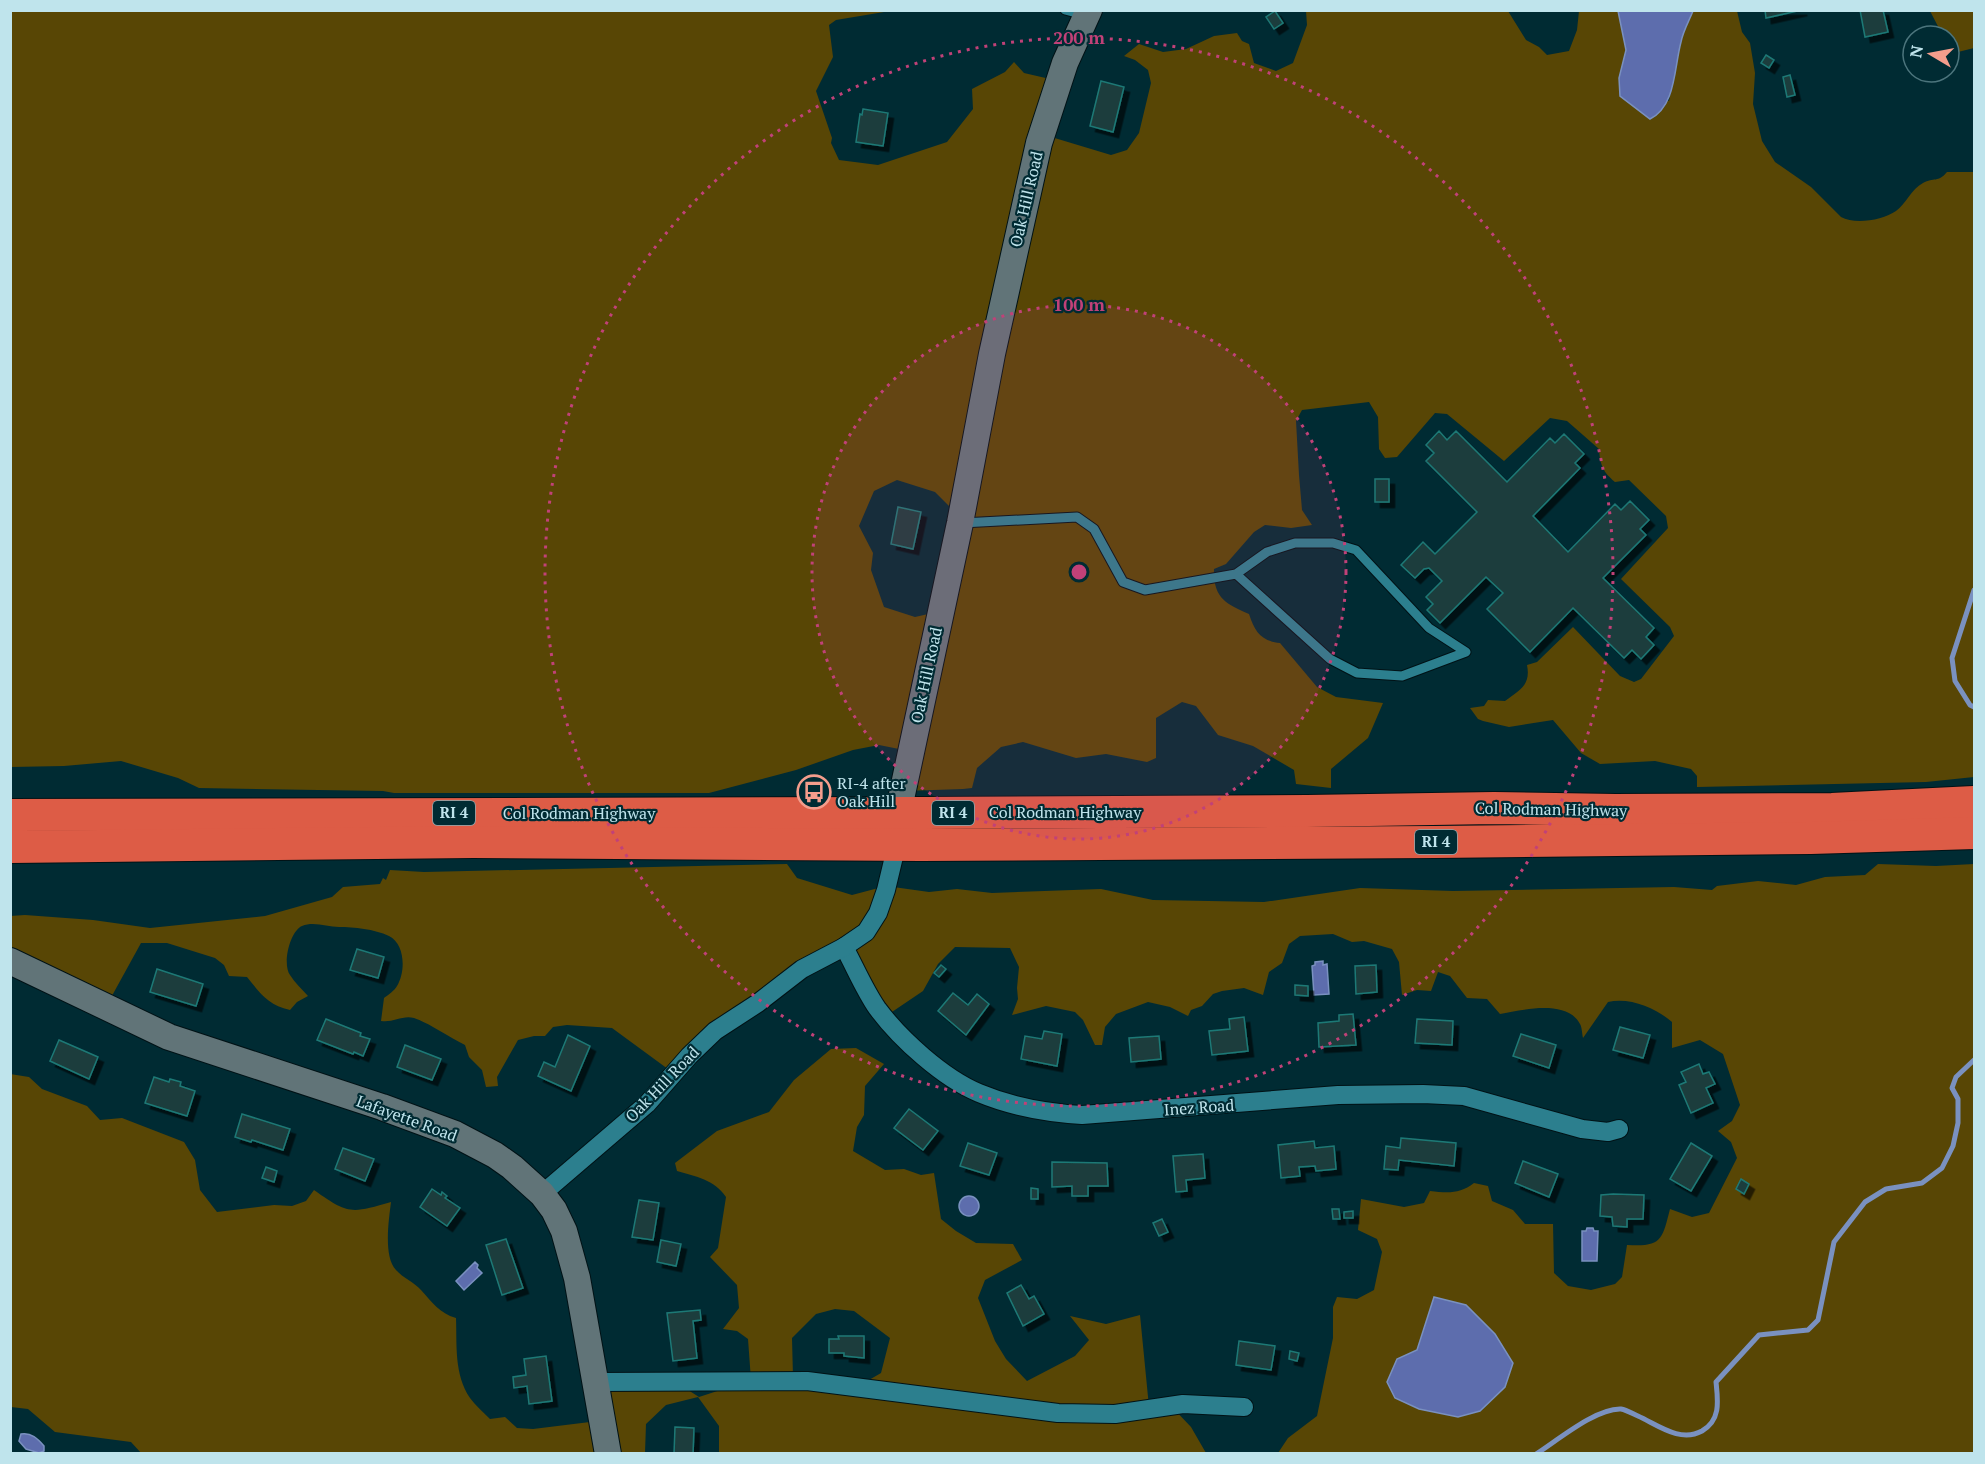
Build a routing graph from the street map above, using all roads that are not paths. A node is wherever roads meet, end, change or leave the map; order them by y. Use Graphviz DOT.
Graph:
graph roads {
  1 [pos="1080,12"];
  2 [pos="960,523"];
  3 [pos="1236,574"];
  4 [pos="1974,802"];
  5 [pos="898,813"];
  6 [pos="10,815"];
  7 [pos="1974,833"];
  8 [pos="897,844"];
  9 [pos="10,847"];
  10 [pos="844,947"];
  11 [pos="10,961"];
  12 [pos="1619,1130"];
  13 [pos="542,1194"];
  14 [pos="596,1382"];
  15 [pos="1244,1407"];
  16 [pos="608,1454"];
  1 -- 2 [label="street, Oak Hill Road"];
  2 -- 3 [label="lane"];
  2 -- 5 [label="street, Oak Hill Road"];
  3 -- 3 [label="lane"];
  4 -- 5 [label="highway, Col Rodman Highway / RI 4"];
  5 -- 6 [label="highway, Col Rodman Highway / RI 4"];
  5 -- 8 [label="street, Oak Hill Road"];
  7 -- 8 [label="highway, Col Rodman Highway / RI 4"];
  8 -- 9 [label="highway, Col Rodman Highway / RI 4"];
  8 -- 10 [label="street, Oak Hill Road"];
  10 -- 12 [label="street, Inez Road"];
  10 -- 13 [label="street, Oak Hill Road"];
  11 -- 13 [label="street, Lafayette Road"];
  13 -- 14 [label="street, Lafayette Road"];
  14 -- 15 [label="street"];
  14 -- 16 [label="street, Lafayette Road"];
}
